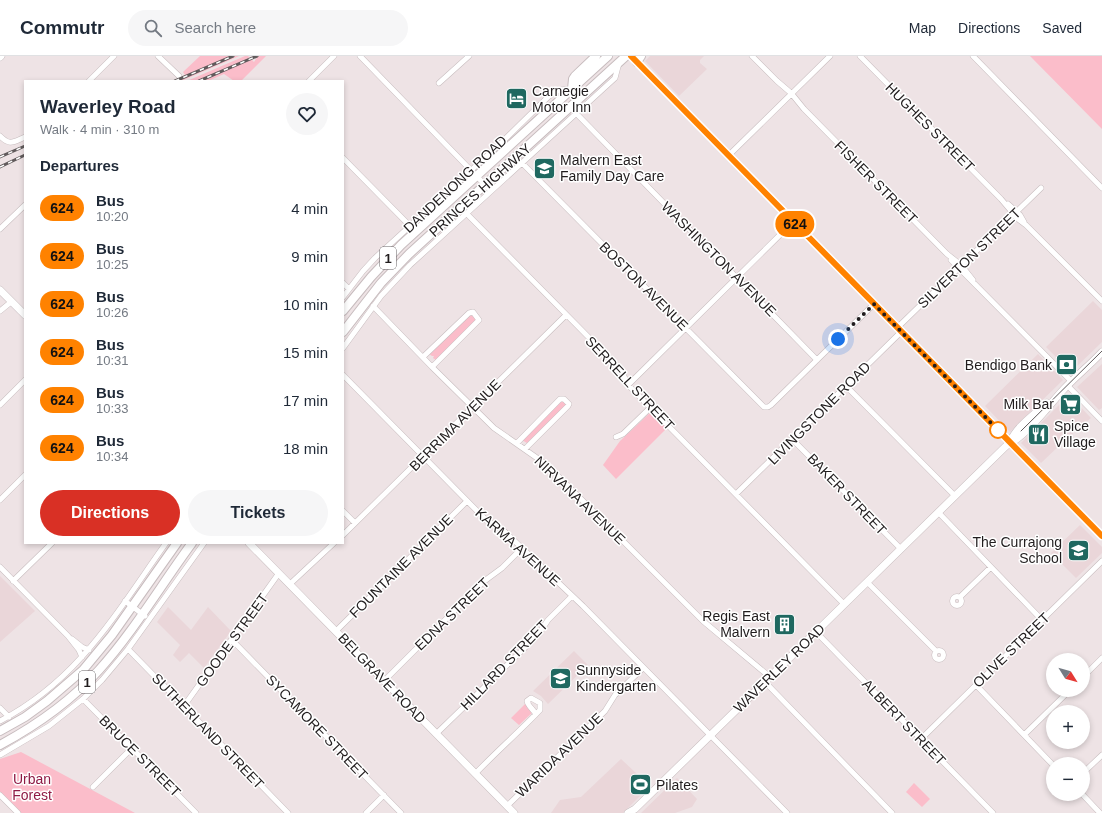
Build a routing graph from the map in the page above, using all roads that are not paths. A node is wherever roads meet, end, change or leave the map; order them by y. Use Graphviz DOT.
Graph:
graph roads {
  1 [pos="114,56"];
  2 [pos="158,56"];
  3 [pos="334,56"];
  4 [pos="360,56"];
  5 [pos="469,56"];
  6 [pos="596,56"];
  7 [pos="608,56"];
  8 [pos="626,56"];
  9 [pos="752,56"];
  10 [pos="830,56"];
  11 [pos="860,56"];
  12 [pos="972,56"];
  13 [pos="636,58"];
  14 [pos="619,62"];
  15 [pos="179,76"];
  16 [pos="90,80"];
  17 [pos="310,80"];
  18 [pos="439,83"];
  19 [pos="572,89"];
  20 [pos="555,92"];
  21 [pos="790,95"];
  22 [pos="553,106"];
  23 [pos="570,108"];
  24 [pos="576,114"];
  25 [pos="0,136"];
  26 [pos="24,137"];
  27 [pos="728,156"];
  28 [pos="344,159"];
  29 [pos="522,162"];
  30 [pos="474,173"];
  31 [pos="486,184"];
  32 [pos="1041,188"];
  33 [pos="1102,188"];
  34 [pos="491,191"];
  35 [pos="24,206"];
  36 [pos="1015,213"];
  37 [pos="467,214"];
  38 [pos="793,222"];
  39 [pos="410,226"];
  40 [pos="0,229"];
  41 [pos="960,267"];
  42 [pos="737,278"];
  43 [pos="344,284"];
  44 [pos="349,289"];
  45 [pos="0,290"];
  46 [pos="344,296"];
  47 [pos="10,300"];
  48 [pos="1102,301"];
  49 [pos="874,304"];
  50 [pos="373,306"];
  51 [pos="0,310"];
  52 [pos="344,310"];
  53 [pos="24,314"];
  54 [pos="566,315"];
  55 [pos="686,328"];
  56 [pos="344,330"];
  57 [pos="899,330"];
  58 [pos="344,347"];
  59 [pos="1102,352"];
  60 [pos="423,357"];
  61 [pos="817,360"];
  62 [pos="432,367"];
  63 [pos="344,375"];
  64 [pos="24,381"];
  65 [pos="628,385"];
  66 [pos="846,386"];
  67 [pos="1068,386"];
  68 [pos="0,405"];
  69 [pos="473,407"];
  70 [pos="651,407"];
  71 [pos="1102,421"];
  72 [pos="616,437"];
  73 [pos="792,439"];
  74 [pos="517,442"];
  75 [pos="1010,442"];
  76 [pos="525,448"];
  77 [pos="423,457"];
  78 [pos="24,476"];
  79 [pos="736,494"];
  80 [pos="955,496"];
  81 [pos="0,500"];
  82 [pos="467,501"];
  83 [pos="344,512"];
  84 [pos="938,512"];
  85 [pos="355,523"];
  86 [pos="344,534"];
  87 [pos="1102,536"];
  88 [pos="51,544"];
  89 [pos="165,544"];
  90 [pos="175,544"];
  91 [pos="191,544"];
  92 [pos="203,544"];
  93 [pos="250,544"];
  94 [pos="333,544"];
  95 [pos="521,549"];
  96 [pos="901,549"];
  97 [pos="1102,562"];
  98 [pos="0,567"];
  99 [pos="991,567"];
  100 [pos="279,573"];
  101 [pos="13,581"];
  102 [pos="867,582"];
  103 [pos="290,584"];
  104 [pos="572,596"];
  105 [pos="960,597"];
  106 [pos="125,601"];
  107 [pos="844,604"];
  108 [pos="132,606"];
  109 [pos="142,613"];
  110 [pos="149,619"];
  111 [pos="1042,620"];
  112 [pos="336,631"];
  113 [pos="816,632"];
  114 [pos="68,636"];
  115 [pos="232,640"];
  116 [pos="128,649"];
  117 [pos="89,650"];
  118 [pos="936,651"];
  119 [pos="82,657"];
  120 [pos="1102,658"];
  121 [pos="643,668"];
  122 [pos="1090,670"];
  123 [pos="770,677"];
  124 [pos="384,681"];
  125 [pos="765,682"];
  126 [pos="976,685"];
  127 [pos="1063,697"];
  128 [pos="83,699"];
  129 [pos="184,706"];
  130 [pos="0,708"];
  131 [pos="535,715"];
  132 [pos="9,717"];
  133 [pos="0,721"];
  134 [pos="0,731"];
  135 [pos="436,734"];
  136 [pos="711,735"];
  137 [pos="1024,735"];
  138 [pos="921,739"];
  139 [pos="0,744"];
  140 [pos="132,748"];
  141 [pos="1102,754"];
  142 [pos="0,755"];
  143 [pos="1046,758"];
  144 [pos="1090,766"];
  145 [pos="475,774"];
  146 [pos="93,787"];
  147 [pos="0,794"];
  148 [pos="384,795"];
  149 [pos="1089,801"];
  150 [pos="507,806"];
  151 [pos="632,812"];
  152 [pos="18,813"];
  153 [pos="196,813"];
  154 [pos="288,813"];
  155 [pos="366,813"];
  156 [pos="401,813"];
  157 [pos="514,813"];
  158 [pos="787,813"];
  159 [pos="892,813"];
  160 [pos="993,813"];
  161 [pos="1100,813"];
  1 -- 16 [label="street"];
  2 -- 15 [label="street"];
  3 -- 17 [label="street"];
  4 -- 30 [label="street"];
  5 -- 18 [label="street"];
  6 -- 19 [label="highway"];
  7 -- 19 [label="highway, PRINCES HIGHWAY / 1"];
  8 -- 14 [label="highway, PRINCES HIGHWAY / 1"];
  9 -- 21 [label="street, FISHER STREET"];
  10 -- 21 [label="street"];
  11 -- 36 [label="street, HUGHES STREET"];
  12 -- 33 [label="street"];
  13 -- 27 [label="street"];
  14 -- 23 [label="highway, PRINCES HIGHWAY / 1"];
  14 -- 24 [label="street, DANDENONG ROAD"];
  19 -- 20 [label="street"];
  19 -- 22 [label="highway, PRINCES HIGHWAY / 1"];
  20 -- 22 [label="street"];
  20 -- 30 [label="street, DANDENONG ROAD"];
  21 -- 27 [label="street"];
  21 -- 41 [label="street, FISHER STREET"];
  22 -- 30 [label="highway, PRINCES HIGHWAY / 1"];
  23 -- 24 [label="street, WASHINGTON AVENUE"];
  23 -- 31 [label="highway, PRINCES HIGHWAY / 1"];
  24 -- 29 [label="street, DANDENONG ROAD"];
  24 -- 42 [label="street, WASHINGTON AVENUE"];
  25 -- 26 [label="street"];
  27 -- 38 [label="street"];
  28 -- 39 [label="street"];
  29 -- 34 [label="street, DANDENONG ROAD"];
  29 -- 55 [label="street, BOSTON AVENUE"];
  30 -- 31 [label="street"];
  30 -- 39 [label="street, DANDENONG ROAD"];
  30 -- 52 [label="highway, PRINCES HIGHWAY / 1"];
  31 -- 34 [label="street"];
  31 -- 56 [label="highway, PRINCES HIGHWAY / 1"];
  32 -- 36 [label="street, SILVERTON STREET"];
  34 -- 37 [label="street, DANDENONG ROAD"];
  35 -- 40 [label="street"];
  36 -- 41 [label="street, SILVERTON STREET"];
  36 -- 48 [label="street, HUGHES STREET"];
  37 -- 50 [label="street, DANDENONG ROAD"];
  37 -- 54 [label="street, SERRELL STREET"];
  38 -- 42 [label="street"];
  38 -- 49 [label="street"];
  39 -- 44 [label="street, DANDENONG ROAD"];
  41 -- 57 [label="street, SILVERTON STREET"];
  41 -- 67 [label="street, FISHER STREET"];
  42 -- 55 [label="street"];
  42 -- 61 [label="street, WASHINGTON AVENUE"];
  43 -- 44 [label="street"];
  44 -- 46 [label="street, DANDENONG ROAD"];
  45 -- 47 [label="main road"];
  47 -- 51 [label="street"];
  47 -- 53 [label="main road"];
  49 -- 57 [label="street"];
  49 -- 61 [label="street"];
  50 -- 58 [label="street, DANDENONG ROAD"];
  50 -- 60 [label="street, NIRVANA AVENUE"];
  54 -- 65 [label="street, SERRELL STREET"];
  54 -- 69 [label="street, BERRIMA AVENUE"];
  55 -- 61 [label="street, BOSTON AVENUE"];
  55 -- 65 [label="street"];
  57 -- 66 [label="street, LIVINGSTONE ROAD"];
  57 -- 75 [label="street"];
  59 -- 67 [label="main road, WAVERLEY ROAD"];
  60 -- 62 [label="street, NIRVANA AVENUE"];
  60 -- 62 [label="street"];
  62 -- 69 [label="street, NIRVANA AVENUE"];
  63 -- 77 [label="street, KARMA AVENUE"];
  64 -- 68 [label="street"];
  65 -- 70 [label="street, SERRELL STREET"];
  66 -- 73 [label="street, LIVINGSTONE ROAD"];
  66 -- 80 [label="street"];
  67 -- 71 [label="street, FISHER STREET"];
  67 -- 75 [label="main road, WAVERLEY ROAD"];
  69 -- 74 [label="street, NIRVANA AVENUE"];
  69 -- 77 [label="street, BERRIMA AVENUE"];
  70 -- 72 [label="street"];
  70 -- 79 [label="street, SERRELL STREET"];
  73 -- 79 [label="street, LIVINGSTONE ROAD"];
  73 -- 96 [label="street, BAKER STREET"];
  74 -- 76 [label="street, NIRVANA AVENUE"];
  74 -- 76 [label="street"];
  75 -- 80 [label="main road, WAVERLEY ROAD"];
  75 -- 87 [label="street"];
  76 -- 123 [label="street, NIRVANA AVENUE"];
  77 -- 82 [label="street, KARMA AVENUE"];
  77 -- 85 [label="street, BERRIMA AVENUE"];
  78 -- 81 [label="street"];
  79 -- 107 [label="street, SERRELL STREET"];
  80 -- 84 [label="main road, WAVERLEY ROAD"];
  82 -- 95 [label="street, KARMA AVENUE"];
  82 -- 112 [label="street, FOUNTAINE AVENUE"];
  83 -- 85 [label="street"];
  84 -- 96 [label="main road, WAVERLEY ROAD"];
  84 -- 99 [label="street"];
  85 -- 86 [label="street, BERRIMA AVENUE"];
  88 -- 101 [label="street"];
  89 -- 106 [label="street"];
  90 -- 108 [label="highway, 1"];
  91 -- 109 [label="highway, 1"];
  92 -- 110 [label="street"];
  93 -- 100 [label="main road, BELGRAVE ROAD"];
  94 -- 103 [label="street"];
  95 -- 104 [label="street, KARMA AVENUE"];
  95 -- 124 [label="street, EDNA STREET"];
  96 -- 102 [label="main road, WAVERLEY ROAD"];
  97 -- 111 [label="street, OLIVE STREET"];
  98 -- 101 [label="street"];
  99 -- 105 [label="street"];
  99 -- 111 [label="street"];
  100 -- 103 [label="main road, BELGRAVE ROAD"];
  100 -- 115 [label="street, GOODE STREET"];
  101 -- 114 [label="street"];
  102 -- 107 [label="main road, WAVERLEY ROAD"];
  102 -- 118 [label="street"];
  103 -- 112 [label="main road, BELGRAVE ROAD"];
  104 -- 121 [label="street, KARMA AVENUE"];
  104 -- 135 [label="street, HILLARD STREET"];
  106 -- 108 [label="street"];
  106 -- 117 [label="street"];
  107 -- 113 [label="main road, WAVERLEY ROAD"];
  108 -- 109 [label="street"];
  108 -- 134 [label="highway, 1"];
  109 -- 110 [label="street"];
  109 -- 139 [label="highway, 1"];
  110 -- 116 [label="street"];
  111 -- 126 [label="street, OLIVE STREET"];
  112 -- 124 [label="main road, BELGRAVE ROAD"];
  113 -- 123 [label="main road, WAVERLEY ROAD"];
  113 -- 138 [label="street, ALBERT STREET"];
  114 -- 117 [label="street"];
  114 -- 119 [label="street"];
  115 -- 129 [label="street, GOODE STREET"];
  115 -- 148 [label="street, SYCAMORE STREET"];
  116 -- 128 [label="street"];
  116 -- 129 [label="street, SUTHERLAND STREET"];
  117 -- 119 [label="street"];
  119 -- 132 [label="street"];
  120 -- 122 [label="street"];
  121 -- 136 [label="street, KARMA AVENUE"];
  121 -- 150 [label="street, WARIDA AVENUE"];
  123 -- 125 [label="main road, WAVERLEY ROAD"];
  124 -- 135 [label="main road, BELGRAVE ROAD"];
  125 -- 136 [label="main road, WAVERLEY ROAD"];
  125 -- 159 [label="street"];
  126 -- 137 [label="street"];
  126 -- 138 [label="street, OLIVE STREET"];
  127 -- 137 [label="street"];
  128 -- 140 [label="street, BRUCE STREET"];
  128 -- 142 [label="street"];
  129 -- 154 [label="street, SUTHERLAND STREET"];
  130 -- 132 [label="street"];
  131 -- 145 [label="street"];
  132 -- 133 [label="street"];
  135 -- 145 [label="main road, BELGRAVE ROAD"];
  136 -- 151 [label="main road, WAVERLEY ROAD"];
  136 -- 158 [label="street, KARMA AVENUE"];
  137 -- 143 [label="street"];
  138 -- 160 [label="street, ALBERT STREET"];
  140 -- 146 [label="street"];
  140 -- 153 [label="street, BRUCE STREET"];
  141 -- 144 [label="street"];
  145 -- 150 [label="main road, BELGRAVE ROAD"];
  147 -- 152 [label="street"];
  148 -- 155 [label="street"];
  148 -- 156 [label="street, SYCAMORE STREET"];
  149 -- 161 [label="street"];
  150 -- 157 [label="main road, BELGRAVE ROAD"];
}
